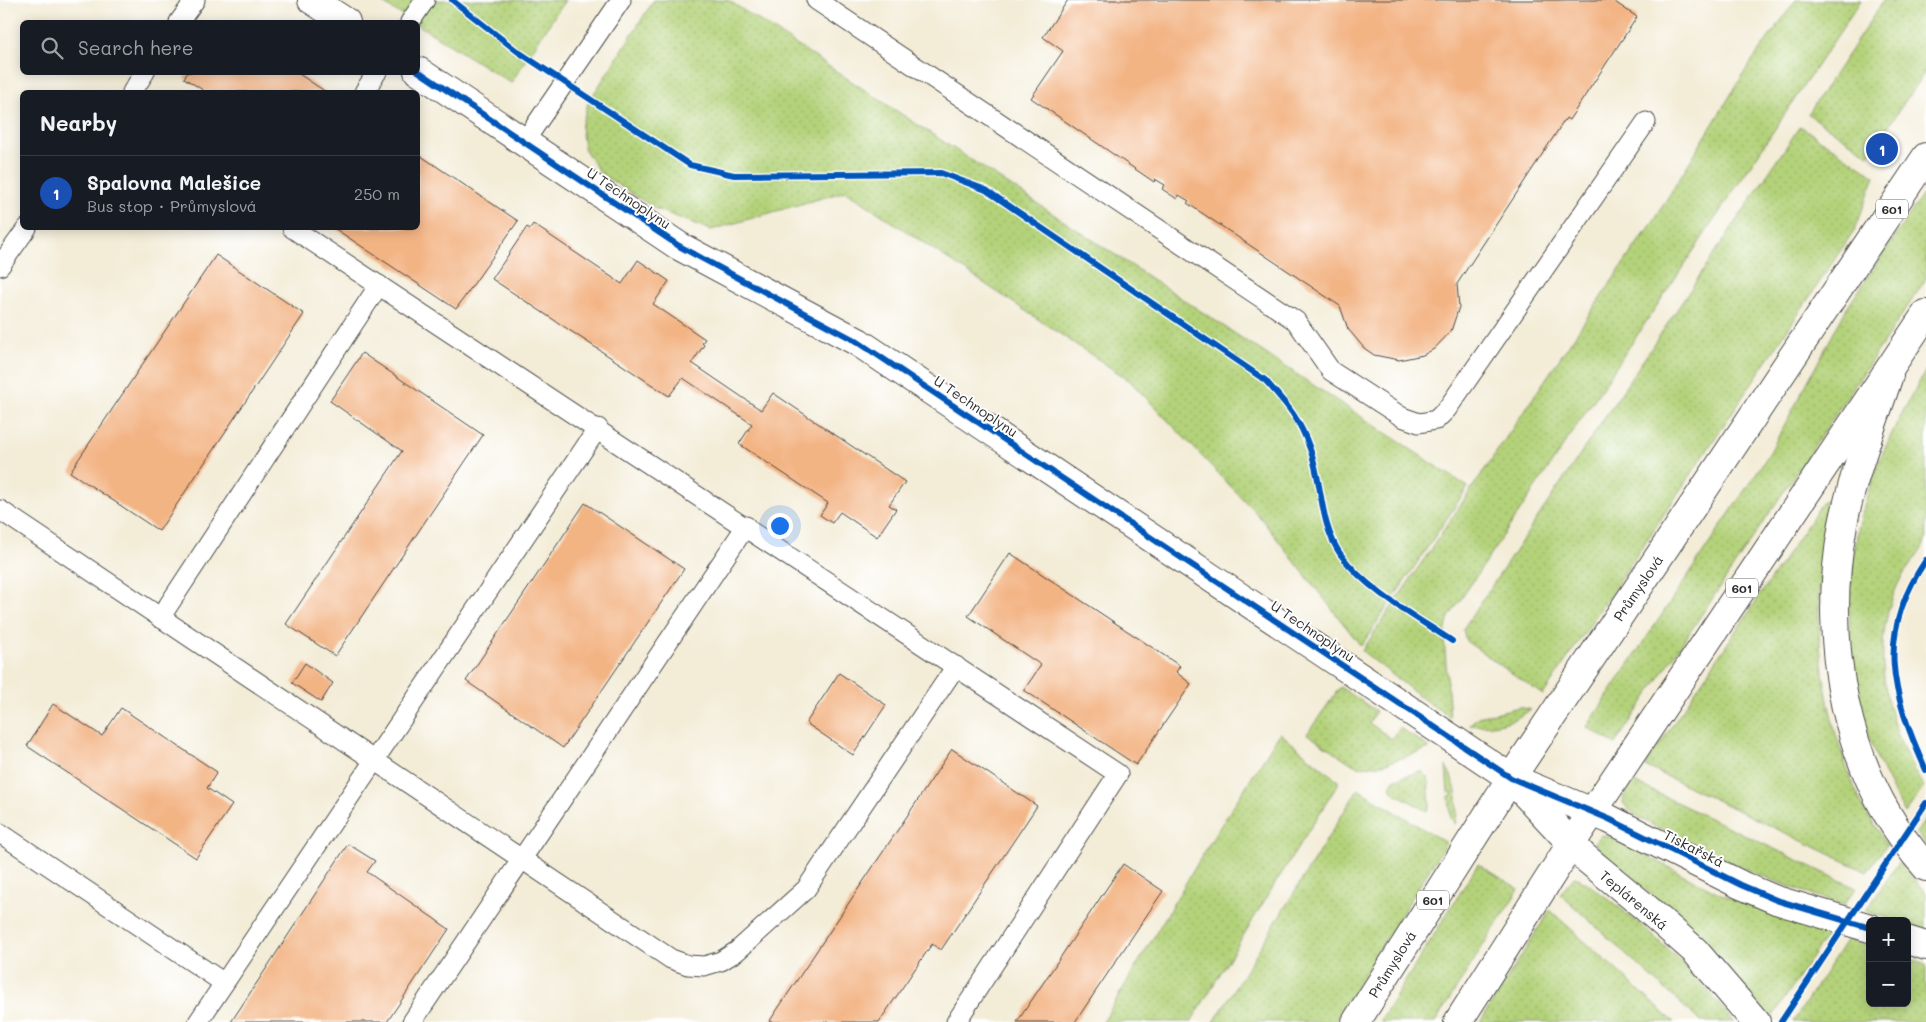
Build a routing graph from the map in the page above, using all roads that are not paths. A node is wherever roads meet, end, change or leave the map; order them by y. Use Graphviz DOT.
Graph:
graph roads {
  1 [pos="195,0"];
  2 [pos="312,0"];
  3 [pos="425,0"];
  4 [pos="621,0"];
  5 [pos="816,0"];
  6 [pos="180,20"];
  7 [pos="343,20"];
  8 [pos="411,20"];
  9 [pos="420,72"];
  10 [pos="143,75"];
  11 [pos="375,75"];
  12 [pos="133,90"];
  13 [pos="365,90"];
  14 [pos="1646,122"];
  15 [pos="524,142"];
  16 [pos="1926,157"];
  17 [pos="26,230"];
  18 [pos="295,230"];
  19 [pos="0,266"];
  20 [pos="379,285"];
  21 [pos="1926,314"];
  22 [pos="1892,364"];
  23 [pos="598,428"];
  24 [pos="0,510"];
  25 [pos="746,526"];
  26 [pos="160,618"];
  27 [pos="956,666"];
  28 [pos="373,761"];
  29 [pos="1511,778"];
  30 [pos="1592,812"];
  31 [pos="0,833"];
  32 [pos="1571,844"];
  33 [pos="522,861"];
  34 [pos="1926,867"];
  35 [pos="1866,927"];
  36 [pos="1911,941"];
  37 [pos="1926,946"];
  38 [pos="224,983"];
  39 [pos="198,1022"];
  40 [pos="412,1022"];
  41 [pos="956,1022"];
  42 [pos="1356,1022"];
  43 [pos="1458,1022"];
  44 [pos="1756,1022"];
  1 -- 6 [label="lane"];
  2 -- 7 [label="street"];
  3 -- 8 [label="lane"];
  4 -- 15 [label="lane"];
  5 -- 14 [label="lane"];
  9 -- 15 [label="street, U Technoplynu"];
  10 -- 12 [label="lane"];
  11 -- 13 [label="lane"];
  15 -- 29 [label="street, U Technoplynu"];
  16 -- 29 [label="street, Průmyslová / 601"];
  17 -- 19 [label="lane"];
  18 -- 20 [label="lane"];
  20 -- 23 [label="lane"];
  20 -- 26 [label="lane"];
  21 -- 22 [label="street, 601"];
  22 -- 30 [label="street, 601"];
  22 -- 34 [label="street"];
  23 -- 25 [label="lane"];
  23 -- 28 [label="lane"];
  24 -- 26 [label="lane"];
  25 -- 27 [label="lane"];
  25 -- 33 [label="lane"];
  26 -- 28 [label="lane"];
  27 -- 33 [label="lane"];
  27 -- 41 [label="lane"];
  28 -- 33 [label="lane"];
  28 -- 38 [label="lane"];
  29 -- 30 [label="street, Tiskařská"];
  29 -- 32 [label="street, Teplárenská"];
  29 -- 42 [label="street, Průmyslová / 601"];
  30 -- 32 [label="street, 601"];
  30 -- 35 [label="street, Tiskařská"];
  31 -- 38 [label="lane"];
  32 -- 43 [label="street, 601"];
  32 -- 44 [label="street, Teplárenská"];
  33 -- 40 [label="lane"];
  36 -- 37 [label="street"];
  38 -- 39 [label="lane"];
}
